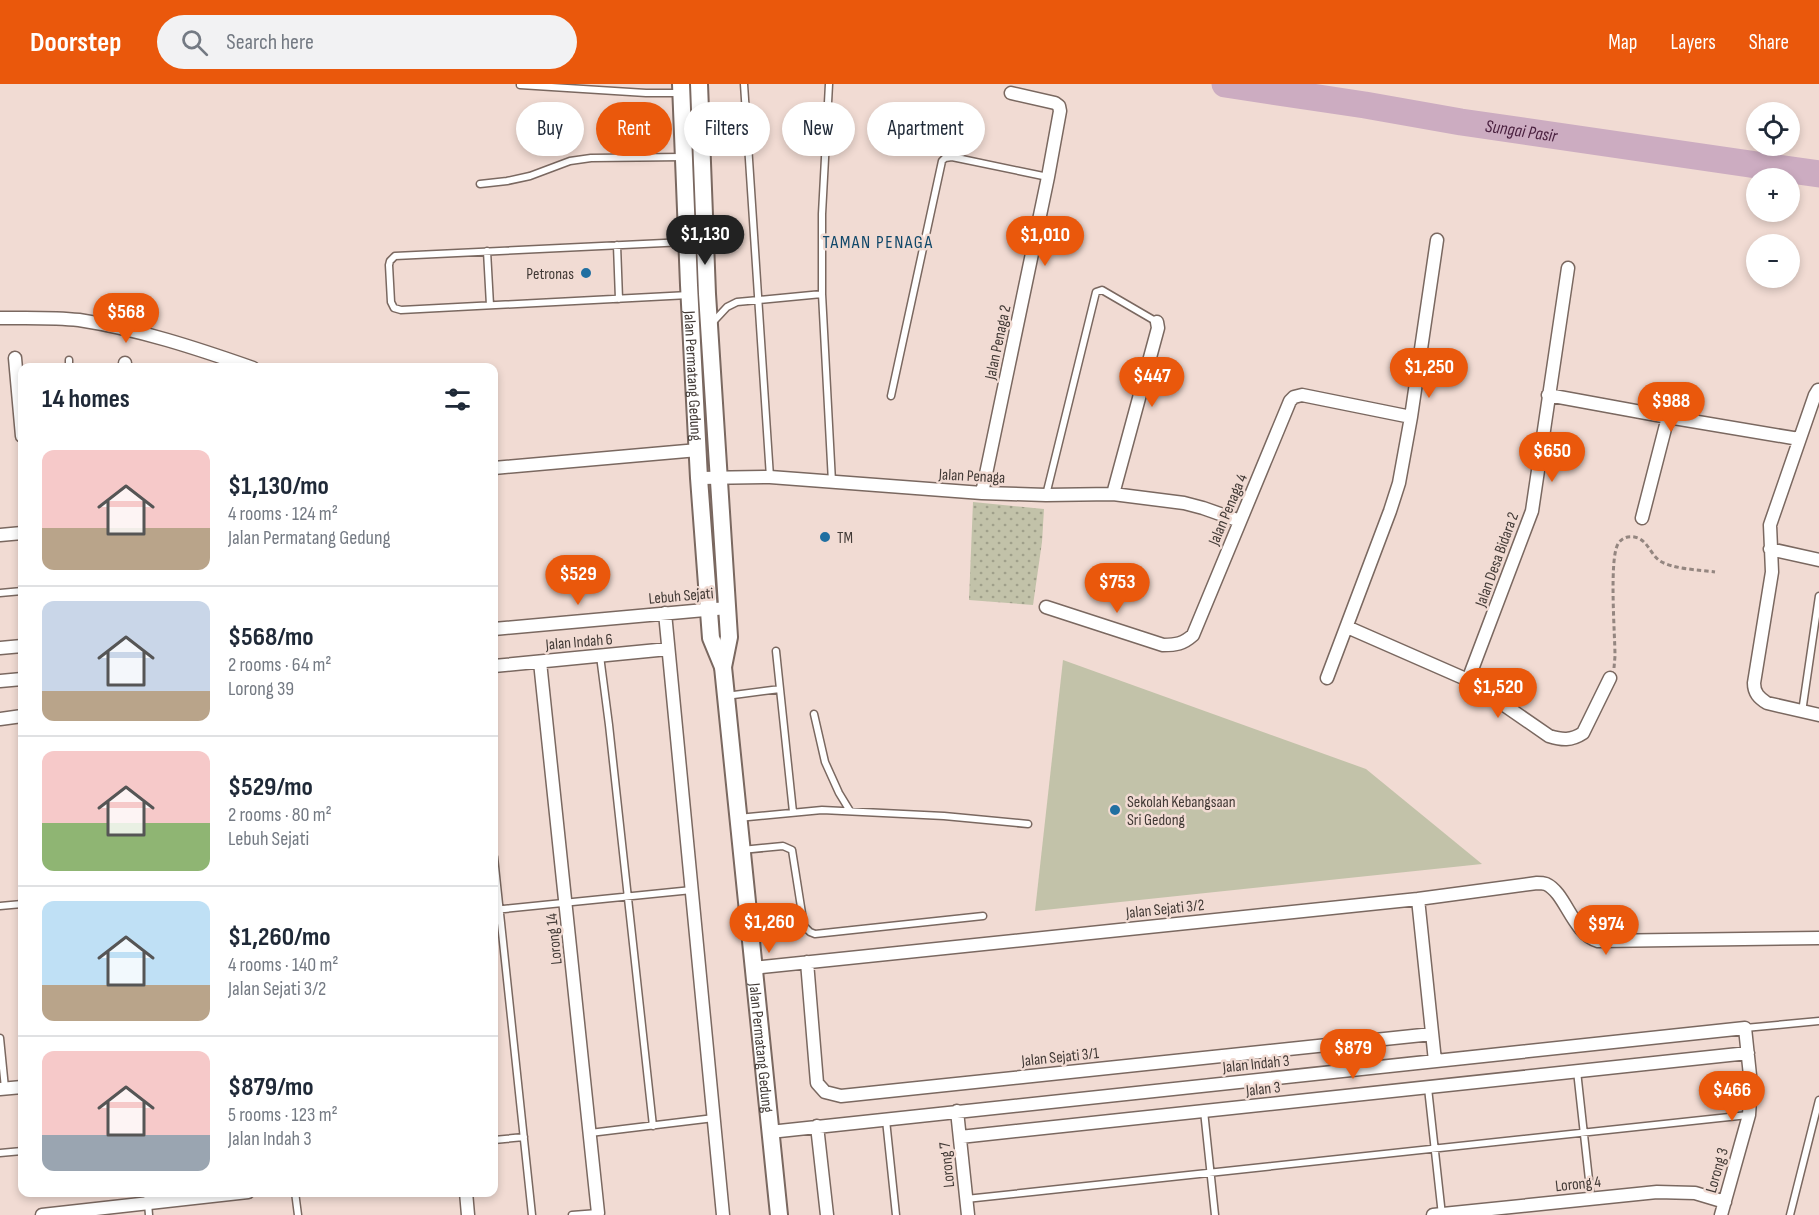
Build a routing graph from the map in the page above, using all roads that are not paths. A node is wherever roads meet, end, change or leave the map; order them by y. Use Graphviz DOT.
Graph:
graph roads {
  1 [pos="699,84"];
  2 [pos="744,84"];
  3 [pos="829,84"];
  4 [pos="520,86"];
  5 [pos="681,89"];
  6 [pos="1011,93"];
  7 [pos="684,157"];
  8 [pos="1048,177"];
  9 [pos="480,184"];
  10 [pos="1437,240"];
  11 [pos="687,242"];
  12 [pos="617,245"];
  13 [pos="487,251"];
  14 [pos="1568,268"];
  15 [pos="822,294"];
  16 [pos="689,295"];
  17 [pos="620,299"];
  18 [pos="757,300"];
  19 [pos="490,305"];
  20 [pos="0,318"];
  21 [pos="1157,322"];
  22 [pos="709,327"];
  23 [pos="15,358"];
  24 [pos="238,363"];
  25 [pos="1818,390"];
  26 [pos="18,391"];
  27 [pos="1548,395"];
  28 [pos="891,396"];
  29 [pos="1412,417"];
  30 [pos="1668,417"];
  31 [pos="1799,439"];
  32 [pos="698,450"];
  33 [pos="498,468"];
  34 [pos="719,477"];
  35 [pos="770,477"];
  36 [pos="699,478"];
  37 [pos="832,482"];
  38 [pos="982,492"];
  39 [pos="1113,494"];
  40 [pos="1046,495"];
  41 [pos="1642,518"];
  42 [pos="1240,521"];
  43 [pos="18,533"];
  44 [pos="0,535"];
  45 [pos="1770,549"];
  46 [pos="1819,560"];
  47 [pos="18,591"];
  48 [pos="0,593"];
  49 [pos="1819,596"];
  50 [pos="1046,607"];
  51 [pos="727,608"];
  52 [pos="709,609"];
  53 [pos="665,613"];
  54 [pos="1347,627"];
  55 [pos="498,629"];
  56 [pos="18,646"];
  57 [pos="0,648"];
  58 [pos="668,649"];
  59 [pos="776,651"];
  60 [pos="600,656"];
  61 [pos="540,662"];
  62 [pos="498,666"];
  63 [pos="723,667"];
  64 [pos="1326,678"];
  65 [pos="1610,678"];
  66 [pos="18,679"];
  67 [pos="1468,680"];
  68 [pos="0,681"];
  69 [pos="780,689"];
  70 [pos="725,696"];
  71 [pos="1802,712"];
  72 [pos="814,714"];
  73 [pos="1819,715"];
  74 [pos="18,716"];
  75 [pos="0,718"];
  76 [pos="850,811"];
  77 [pos="793,812"];
  78 [pos="738,818"];
  79 [pos="1028,824"];
  80 [pos="741,850"];
  81 [pos="692,890"];
  82 [pos="628,896"];
  83 [pos="1418,899"];
  84 [pos="565,903"];
  85 [pos="18,904"];
  86 [pos="0,906"];
  87 [pos="498,910"];
  88 [pos="983,916"];
  89 [pos="498,926"];
  90 [pos="1819,938"];
  91 [pos="807,962"];
  92 [pos="753,968"];
  93 [pos="1819,1021"];
  94 [pos="1745,1028"];
  95 [pos="1432,1034"];
  96 [pos="0,1038"];
  97 [pos="1749,1053"];
  98 [pos="1435,1061"];
  99 [pos="1577,1071"];
  100 [pos="18,1087"];
  101 [pos="1428,1087"];
  102 [pos="3,1089"];
  103 [pos="1819,1100"];
  104 [pos="957,1111"];
  105 [pos="1204,1111"];
  106 [pos="1749,1115"];
  107 [pos="714,1118"];
  108 [pos="885,1119"];
  109 [pos="653,1126"];
  110 [pos="817,1126"];
  111 [pos="770,1131"];
  112 [pos="590,1133"];
  113 [pos="1584,1133"];
  114 [pos="524,1137"];
  115 [pos="960,1137"];
  116 [pos="498,1140"];
  117 [pos="1435,1149"];
  118 [pos="18,1151"];
  119 [pos="0,1153"];
  120 [pos="1210,1173"];
  121 [pos="206,1197"];
  122 [pos="296,1197"];
  123 [pos="466,1197"];
  124 [pos="1591,1198"];
  125 [pos="966,1199"];
  126 [pos="1725,1202"];
  127 [pos="148,1204"];
  128 [pos="599,1214"];
  129 [pos="42,1215"];
  130 [pos="298,1215"];
  131 [pos="468,1215"];
  132 [pos="532,1215"];
  133 [pos="572,1215"];
  134 [pos="723,1215"];
  135 [pos="779,1215"];
  136 [pos="826,1215"];
  137 [pos="896,1215"];
  138 [pos="968,1215"];
  139 [pos="1215,1215"];
  140 [pos="1439,1215"];
  141 [pos="1721,1215"];
  142 [pos="1790,1215"];
  1 -- 22 [label="main road, Jalan Permatang Gedung"];
  2 -- 18 [label="lane"];
  3 -- 15 [label="lane"];
  4 -- 5 [label="lane"];
  5 -- 7 [label="main road, Jalan Permatang Gedung"];
  6 -- 8 [label="street, Jalan Penaga 2"];
  7 -- 9 [label="lane"];
  7 -- 11 [label="main road, Jalan Permatang Gedung"];
  8 -- 28 [label="lane"];
  8 -- 38 [label="street, Jalan Penaga 2"];
  10 -- 29 [label="street"];
  11 -- 12 [label="lane"];
  11 -- 16 [label="main road, Jalan Permatang Gedung"];
  12 -- 13 [label="lane"];
  12 -- 17 [label="lane"];
  13 -- 19 [label="lane"];
  13 -- 19 [label="lane"];
  14 -- 27 [label="street, Jalan Desa Bidara 2"];
  15 -- 18 [label="lane"];
  15 -- 37 [label="lane"];
  16 -- 17 [label="lane"];
  16 -- 32 [label="main road, Jalan Permatang Gedung"];
  17 -- 19 [label="lane"];
  18 -- 22 [label="lane"];
  18 -- 35 [label="lane"];
  20 -- 24 [label="street"];
  21 -- 39 [label="street"];
  21 -- 40 [label="lane"];
  22 -- 34 [label="main road, Jalan Permatang Gedung"];
  23 -- 26 [label="street"];
  25 -- 31 [label="street"];
  27 -- 30 [label="street"];
  27 -- 67 [label="street, Jalan Desa Bidara 2"];
  29 -- 42 [label="street, Jalan Penaga 4"];
  29 -- 54 [label="street"];
  30 -- 31 [label="street"];
  30 -- 41 [label="street"];
  31 -- 45 [label="street"];
  32 -- 33 [label="street"];
  32 -- 36 [label="main road, Jalan Permatang Gedung"];
  34 -- 35 [label="street, Jalan Penaga"];
  34 -- 36 [label="street, Jalan Penaga"];
  34 -- 51 [label="main road, Jalan Permatang Gedung"];
  35 -- 37 [label="street, Jalan Penaga"];
  36 -- 52 [label="main road, Jalan Permatang Gedung"];
  37 -- 38 [label="street, Jalan Penaga"];
  38 -- 40 [label="street, Jalan Penaga"];
  39 -- 40 [label="street, Jalan Penaga"];
  39 -- 42 [label="street, Jalan Penaga"];
  42 -- 50 [label="street, Jalan Penaga 4"];
  43 -- 44 [label="street"];
  45 -- 46 [label="street"];
  45 -- 71 [label="street"];
  47 -- 48 [label="lane"];
  49 -- 71 [label="lane"];
  51 -- 52 [label="street, Lebuh Sejati"];
  51 -- 63 [label="main road, Jalan Permatang Gedung"];
  52 -- 53 [label="street, Lebuh Sejati"];
  52 -- 63 [label="main road, Jalan Permatang Gedung"];
  53 -- 55 [label="street, Lebuh Sejati"];
  53 -- 58 [label="street"];
  54 -- 64 [label="street"];
  54 -- 67 [label="street"];
  56 -- 57 [label="street"];
  58 -- 60 [label="street, Jalan Indah 6"];
  58 -- 81 [label="street"];
  59 -- 69 [label="lane"];
  60 -- 61 [label="street, Jalan Indah 6"];
  60 -- 82 [label="lane"];
  61 -- 62 [label="street, Jalan Indah 6"];
  61 -- 84 [label="street, Lorong 14"];
  63 -- 70 [label="main road, Jalan Permatang Gedung"];
  65 -- 67 [label="street"];
  66 -- 68 [label="street"];
  69 -- 70 [label="lane"];
  69 -- 77 [label="lane"];
  70 -- 78 [label="main road, Jalan Permatang Gedung"];
  71 -- 73 [label="street"];
  72 -- 76 [label="lane"];
  74 -- 75 [label="street"];
  76 -- 77 [label="lane"];
  76 -- 79 [label="lane"];
  77 -- 78 [label="lane"];
  78 -- 80 [label="main road, Jalan Permatang Gedung"];
  80 -- 88 [label="lane"];
  80 -- 92 [label="main road, Jalan Permatang Gedung"];
  81 -- 82 [label="lane"];
  81 -- 107 [label="street"];
  82 -- 84 [label="lane"];
  82 -- 109 [label="lane"];
  83 -- 90 [label="street, Jalan Sejati 3/2"];
  83 -- 91 [label="street, Jalan Sejati 3/2"];
  83 -- 95 [label="street"];
  84 -- 87 [label="lane"];
  84 -- 112 [label="street, Lorong 14"];
  85 -- 86 [label="lane"];
  89 -- 114 [label="lane"];
  91 -- 92 [label="street, Jalan Sejati 3/2"];
  91 -- 95 [label="street, Jalan Sejati 3/1"];
  92 -- 111 [label="main road, Jalan Permatang Gedung"];
  93 -- 94 [label="lane"];
  94 -- 97 [label="street, Lorong 3"];
  94 -- 98 [label="street, Jalan Indah 3"];
  95 -- 98 [label="street"];
  96 -- 102 [label="lane"];
  97 -- 99 [label="street, Jalan 3"];
  97 -- 106 [label="street, Lorong 3"];
  98 -- 104 [label="street, Jalan Indah 3"];
  99 -- 101 [label="street, Jalan 3"];
  99 -- 113 [label="lane"];
  100 -- 102 [label="street"];
  101 -- 105 [label="street, Jalan 3"];
  101 -- 117 [label="lane"];
  103 -- 142 [label="lane"];
  104 -- 108 [label="street, Jalan Indah 3"];
  104 -- 115 [label="street, Lorong 7"];
  105 -- 115 [label="street, Jalan 3"];
  105 -- 120 [label="lane"];
  106 -- 113 [label="lane"];
  106 -- 126 [label="street, Lorong 3"];
  107 -- 109 [label="lane"];
  107 -- 134 [label="street"];
  108 -- 110 [label="street, Jalan Indah 3"];
  108 -- 137 [label="lane"];
  109 -- 112 [label="lane"];
  110 -- 111 [label="street, Jalan Indah 3"];
  110 -- 136 [label="street"];
  111 -- 135 [label="main road, Jalan Permatang Gedung"];
  112 -- 128 [label="street, Lorong 14"];
  113 -- 117 [label="lane"];
  113 -- 124 [label="lane"];
  114 -- 116 [label="lane"];
  114 -- 132 [label="lane"];
  115 -- 125 [label="street, Lorong 7"];
  117 -- 120 [label="lane"];
  117 -- 140 [label="lane"];
  118 -- 119 [label="lane"];
  120 -- 125 [label="lane"];
  120 -- 139 [label="lane"];
  121 -- 127 [label="street"];
  122 -- 130 [label="lane"];
  123 -- 131 [label="street"];
  124 -- 126 [label="street, Lorong 4"];
  124 -- 140 [label="street, Lorong 4"];
  125 -- 138 [label="street, Lorong 7"];
  126 -- 141 [label="street, Lorong 3"];
  127 -- 129 [label="street"];
  128 -- 133 [label="lane"];
}
